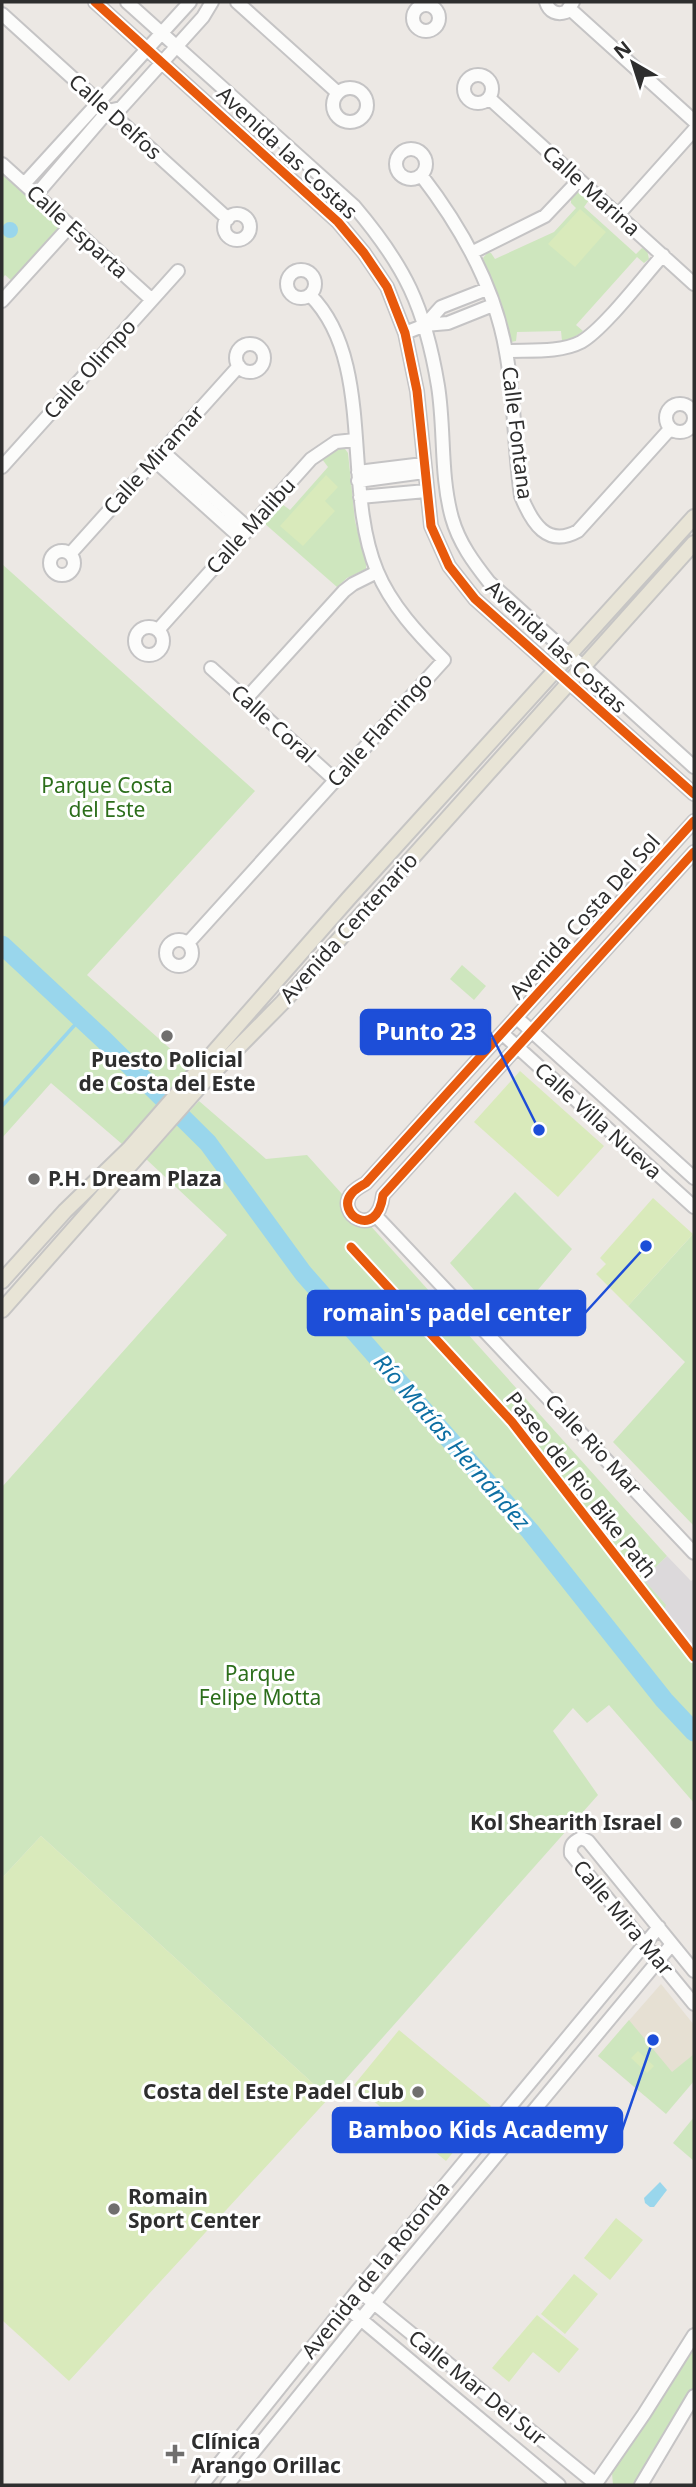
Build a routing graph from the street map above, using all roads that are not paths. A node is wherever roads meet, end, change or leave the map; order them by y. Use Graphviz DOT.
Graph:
graph roads {
  1 [pos="95,2"];
  2 [pos="127,2"];
  3 [pos="190,2"];
  4 [pos="212,2"];
  5 [pos="237,2"];
  6 [pos="546,2"];
  7 [pos="572,5"];
  8 [pos="2,14"];
  9 [pos="162,33"];
  10 [pos="177,46"];
  11 [pos="147,49"];
  12 [pos="162,62"];
  13 [pos="338,93"];
  14 [pos="489,98"];
  15 [pos="98,101"];
  16 [pos="108,111"];
  17 [pos="694,121"];
  18 [pos="694,130"];
  19 [pos="2,164"];
  20 [pos="421,175"];
  21 [pos="579,180"];
  22 [pos="24,184"];
  23 [pos="36,195"];
  24 [pos="354,206"];
  25 [pos="618,215"];
  26 [pos="228,219"];
  27 [pos="338,222"];
  28 [pos="70,226"];
  29 [pos="473,252"];
  30 [pos="663,256"];
  31 [pos="178,271"];
  32 [pos="694,284"];
  33 [pos="487,289"];
  34 [pos="310,295"];
  35 [pos="152,300"];
  36 [pos="2,301"];
  37 [pos="493,305"];
  38 [pos="425,325"];
  39 [pos="405,333"];
  40 [pos="506,351"];
  41 [pos="239,366"];
  42 [pos="670,429"];
  43 [pos="355,440"];
  44 [pos="158,456"];
  45 [pos="2,467"];
  46 [pos="425,476"];
  47 [pos="445,476"];
  48 [pos="358,477"];
  49 [pos="360,497"];
  50 [pos="694,517"];
  51 [pos="245,533"];
  52 [pos="694,543"];
  53 [pos="70,554"];
  54 [pos="377,572"];
  55 [pos="158,630"];
  56 [pos="570,655"];
  57 [pos="582,666"];
  58 [pos="211,667"];
  59 [pos="555,671"];
  60 [pos="569,684"];
  61 [pos="247,699"];
  62 [pos="694,767"];
  63 [pos="335,780"];
  64 [pos="694,794"];
  65 [pos="694,821"];
  66 [pos="694,852"];
  67 [pos="388,856"];
  68 [pos="403,869"];
  69 [pos="620,905"];
  70 [pos="635,919"];
  71 [pos="188,943"];
  72 [pos="517,1018"];
  73 [pos="533,1032"];
  74 [pos="503,1034"];
  75 [pos="518,1048"];
  76 [pos="195,1083"];
  77 [pos="606,1098"];
  78 [pos="591,1114"];
  79 [pos="133,1152"];
  80 [pos="693,1173"];
  81 [pos="675,1190"];
  82 [pos="693,1204"];
  83 [pos="376,1216"];
  84 [pos="2,1281"];
  85 [pos="2,1310"];
  86 [pos="694,1553"];
  87 [pos="659,1927"];
  88 [pos="645,1942"];
  89 [pos="672,1944"];
  90 [pos="659,1959"];
  91 [pos="694,1971"];
  92 [pos="694,2004"];
  93 [pos="358,2290"];
  94 [pos="374,2304"];
  95 [pos="345,2306"];
  96 [pos="361,2319"];
  97 [pos="694,2335"];
  98 [pos="694,2396"];
  99 [pos="202,2485"];
  100 [pos="227,2485"];
  101 [pos="559,2485"];
  102 [pos="596,2485"];
  103 [pos="641,2485"];
  1 -- 11 [label="street, Avenida las Costas"];
  2 -- 9 [label="street, Avenida las Costas"];
  3 -- 9 [label="street"];
  4 -- 10 [label="street"];
  5 -- 13 [label="street"];
  6 -- 7 [label="street"];
  7 -- 17 [label="street"];
  8 -- 15 [label="street, Calle Delfos"];
  9 -- 10 [label="street, Avenida las Costas"];
  9 -- 11 [label="street"];
  10 -- 12 [label="street"];
  10 -- 24 [label="street, Avenida las Costas"];
  11 -- 12 [label="street, Avenida las Costas"];
  11 -- 15 [label="street"];
  12 -- 16 [label="street"];
  12 -- 27 [label="street, Avenida las Costas"];
  14 -- 21 [label="street, Calle Marina"];
  15 -- 16 [label="street, Calle Delfos"];
  15 -- 22 [label="street"];
  16 -- 23 [label="street"];
  16 -- 26 [label="street, Calle Delfos"];
  18 -- 25 [label="street"];
  19 -- 22 [label="street, Calle Esparta"];
  20 -- 29 [label="street, Calle Fontana"];
  21 -- 25 [label="street, Calle Marina"];
  21 -- 29 [label="street"];
  22 -- 23 [label="street, Calle Esparta"];
  23 -- 28 [label="street, Calle Esparta"];
  24 -- 27 [label="street"];
  24 -- 38 [label="street, Avenida las Costas"];
  25 -- 30 [label="street, Calle Marina"];
  27 -- 39 [label="street, Avenida las Costas"];
  28 -- 35 [label="street, Calle Esparta"];
  28 -- 36 [label="street"];
  29 -- 33 [label="street, Calle Fontana"];
  30 -- 32 [label="street, Calle Marina"];
  30 -- 40 [label="street"];
  31 -- 35 [label="street, Calle Olimpo"];
  33 -- 37 [label="street, Calle Fontana"];
  33 -- 38 [label="street"];
  34 -- 43 [label="street, Calle Flamingo"];
  35 -- 45 [label="street, Calle Olimpo"];
  37 -- 38 [label="street"];
  37 -- 40 [label="street, Calle Fontana"];
  38 -- 39 [label="street"];
  38 -- 47 [label="street, Avenida las Costas"];
  39 -- 46 [label="street, Avenida las Costas"];
  40 -- 42 [label="street, Calle Fontana"];
  41 -- 44 [label="street, Calle Miramar"];
  43 -- 48 [label="street, Calle Flamingo"];
  43 -- 51 [label="street, Calle Malibu"];
  44 -- 51 [label="street"];
  44 -- 53 [label="street, Calle Miramar"];
  46 -- 47 [label="street"];
  46 -- 48 [label="street"];
  46 -- 49 [label="street"];
  46 -- 59 [label="street, Avenida las Costas"];
  47 -- 56 [label="street, Avenida las Costas"];
  48 -- 49 [label="street, Calle Flamingo"];
  49 -- 54 [label="street, Calle Flamingo"];
  50 -- 56 [label="main road, Avenida Centenario"];
  51 -- 55 [label="street, Calle Malibu"];
  52 -- 57 [label="main road, Avenida Centenario"];
  54 -- 61 [label="street"];
  54 -- 63 [label="street, Calle Flamingo"];
  56 -- 57 [label="street, Avenida las Costas"];
  56 -- 59 [label="main road, Avenida Centenario"];
  57 -- 60 [label="main road, Avenida Centenario"];
  57 -- 62 [label="street, Avenida las Costas"];
  58 -- 61 [label="street, Calle Coral"];
  59 -- 60 [label="street, Avenida las Costas"];
  59 -- 67 [label="main road, Avenida Centenario"];
  60 -- 64 [label="street, Avenida las Costas"];
  60 -- 68 [label="main road, Avenida Centenario"];
  61 -- 63 [label="street, Calle Coral"];
  63 -- 71 [label="street, Calle Flamingo"];
  65 -- 69 [label="street, Avenida Costa Del Sol"];
  66 -- 70 [label="street, Avenida Costa Del Sol"];
  67 -- 68 [label="main road"];
  67 -- 76 [label="main road, Avenida Centenario"];
  68 -- 76 [label="main road, Avenida Centenario"];
  69 -- 70 [label="street"];
  69 -- 72 [label="street, Avenida Costa Del Sol"];
  70 -- 73 [label="street, Avenida Costa Del Sol"];
  72 -- 73 [label="street, Calle Villa Nueva"];
  72 -- 74 [label="street, Avenida Costa Del Sol"];
  73 -- 75 [label="street, Avenida Costa Del Sol"];
  73 -- 77 [label="street, Calle Villa Nueva"];
  74 -- 75 [label="street, Calle Villa Nueva"];
  74 -- 83 [label="street, Avenida Costa Del Sol"];
  75 -- 78 [label="street, Calle Villa Nueva"];
  75 -- 83 [label="street, Avenida Costa Del Sol"];
  76 -- 79 [label="main road, Avenida Centenario"];
  77 -- 78 [label="street"];
  77 -- 80 [label="street, Calle Villa Nueva"];
  78 -- 81 [label="street, Calle Villa Nueva"];
  79 -- 84 [label="main road, Avenida Centenario"];
  79 -- 85 [label="main road, Avenida Centenario"];
  80 -- 81 [label="street"];
  81 -- 82 [label="street, Calle Villa Nueva"];
  83 -- 86 [label="street, Calle Rio Mar"];
  87 -- 88 [label="street, Avenida de la Rotonda"];
  87 -- 88 [label="street, Calle Mira Mar"];
  87 -- 89 [label="street, Calle Mira Mar"];
  88 -- 90 [label="street, Calle Mira Mar"];
  88 -- 93 [label="street, Avenida de la Rotonda"];
  89 -- 90 [label="street, Avenida de la Rotonda"];
  89 -- 91 [label="street, Calle Mira Mar"];
  90 -- 92 [label="street, Calle Mira Mar"];
  90 -- 94 [label="street, Avenida de la Rotonda"];
  93 -- 94 [label="street, Calle Mar Del Sur"];
  93 -- 95 [label="street, Avenida de la Rotonda"];
  94 -- 96 [label="street, Avenida de la Rotonda"];
  94 -- 102 [label="street, Calle Mar Del Sur"];
  95 -- 96 [label="street, Calle Mar Del Sur"];
  95 -- 99 [label="street, Avenida de la Rotonda"];
  96 -- 100 [label="street, Avenida de la Rotonda"];
  96 -- 101 [label="street, Calle Mar Del Sur"];
  97 -- 102 [label="street"];
  98 -- 103 [label="street"];
}
